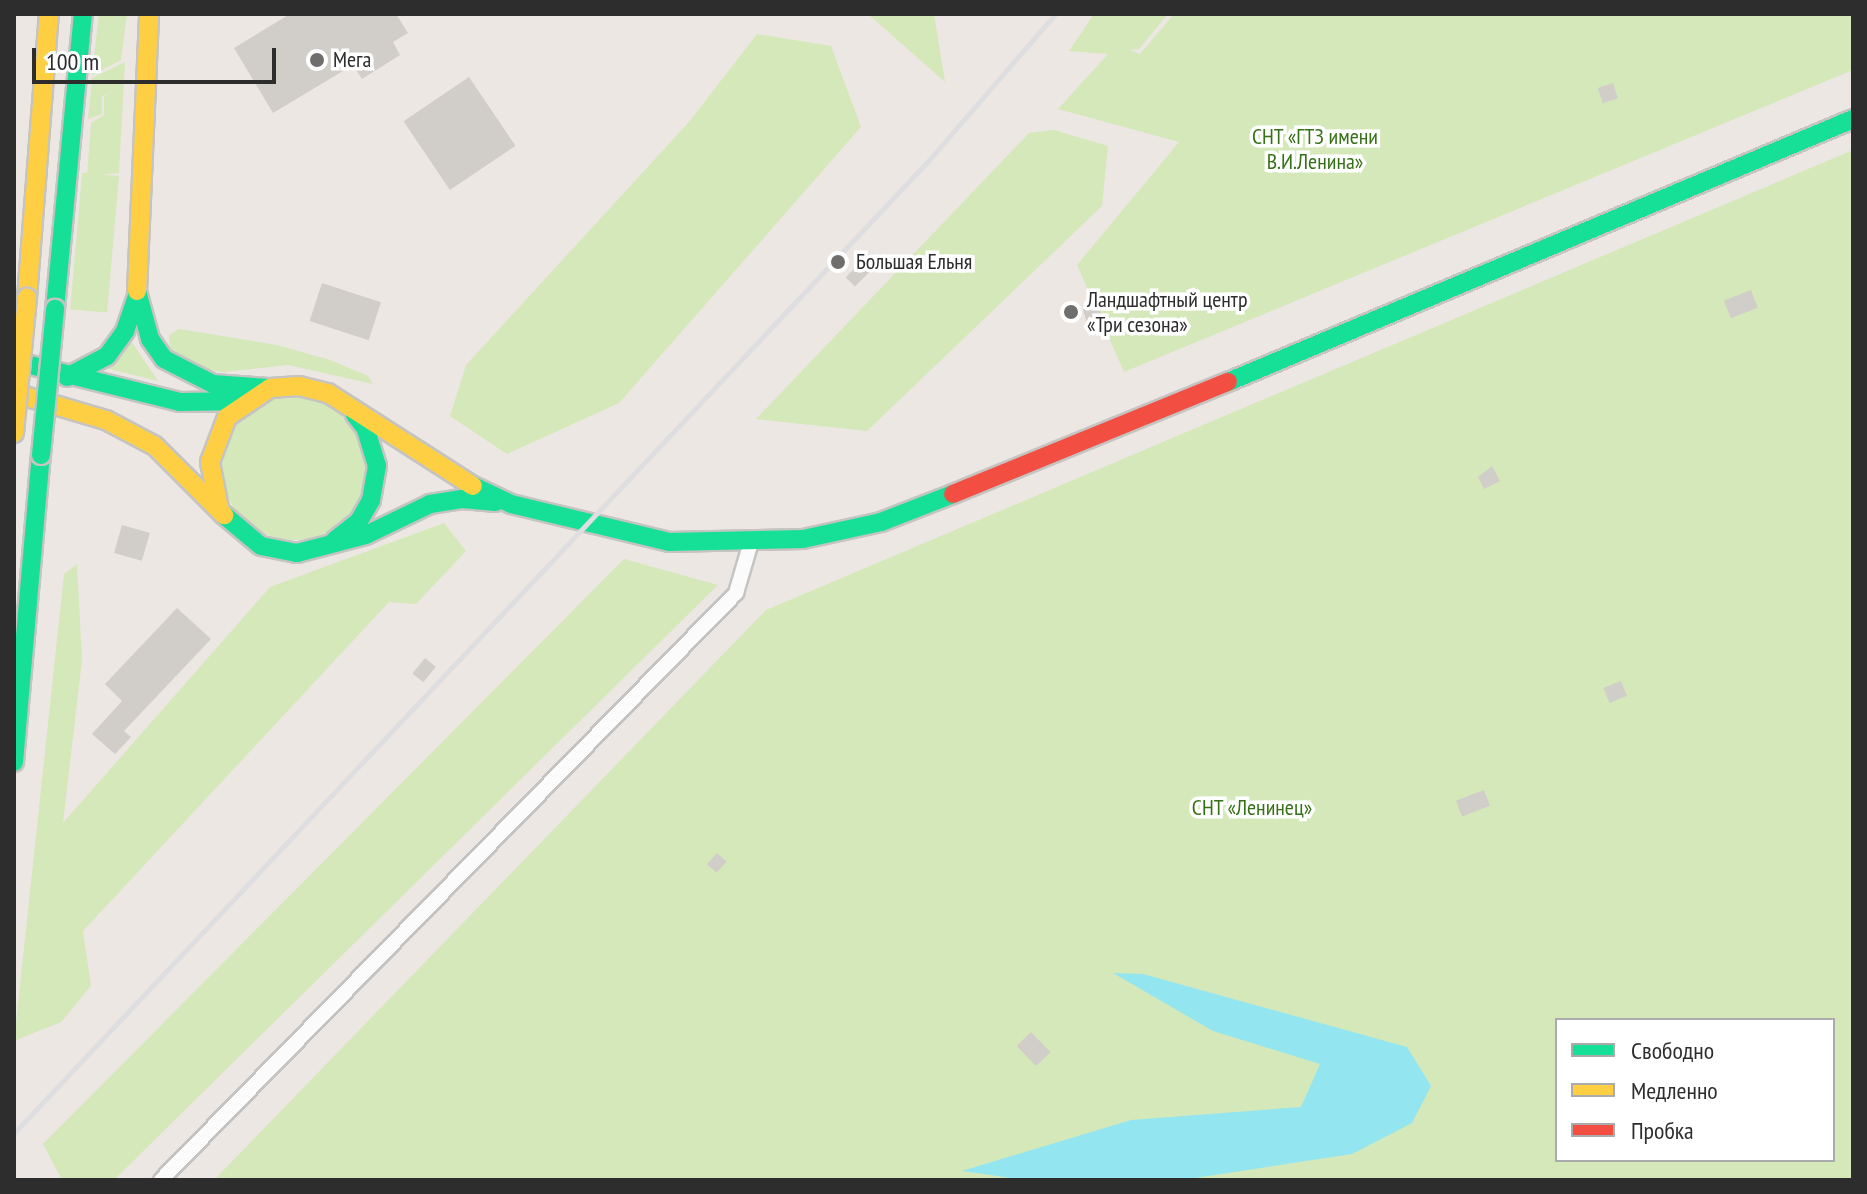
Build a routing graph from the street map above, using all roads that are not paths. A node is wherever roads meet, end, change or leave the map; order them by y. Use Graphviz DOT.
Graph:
graph roads {
  1 [pos="49,14"];
  2 [pos="83,14"];
  3 [pos="149,14"];
  4 [pos="1853,119"];
  5 [pos="137,297"];
  6 [pos="14,361"];
  7 [pos="67,377"];
  8 [pos="270,388"];
  9 [pos="14,393"];
  10 [pos="244,401"];
  11 [pos="348,406"];
  12 [pos="14,433"];
  13 [pos="511,504"];
  14 [pos="219,508"];
  15 [pos="751,542"];
  16 [pos="329,544"];
  17 [pos="14,762"];
  18 [pos="161,1180"];
  1 -- 12 [label="main road, bridge"];
  2 -- 17 [label="main road, bridge"];
  3 -- 5 [label="main road"];
  4 -- 15 [label="main road"];
  5 -- 7 [label="main road"];
  5 -- 8 [label="main road"];
  6 -- 7 [label="main road"];
  7 -- 10 [label="main road"];
  8 -- 10 [label="main road"];
  8 -- 11 [label="main road"];
  9 -- 14 [label="main road"];
  10 -- 14 [label="main road"];
  11 -- 13 [label="main road"];
  11 -- 16 [label="main road"];
  13 -- 15 [label="main road"];
  13 -- 16 [label="main road"];
  14 -- 16 [label="main road"];
  15 -- 18 [label="street"];
}
